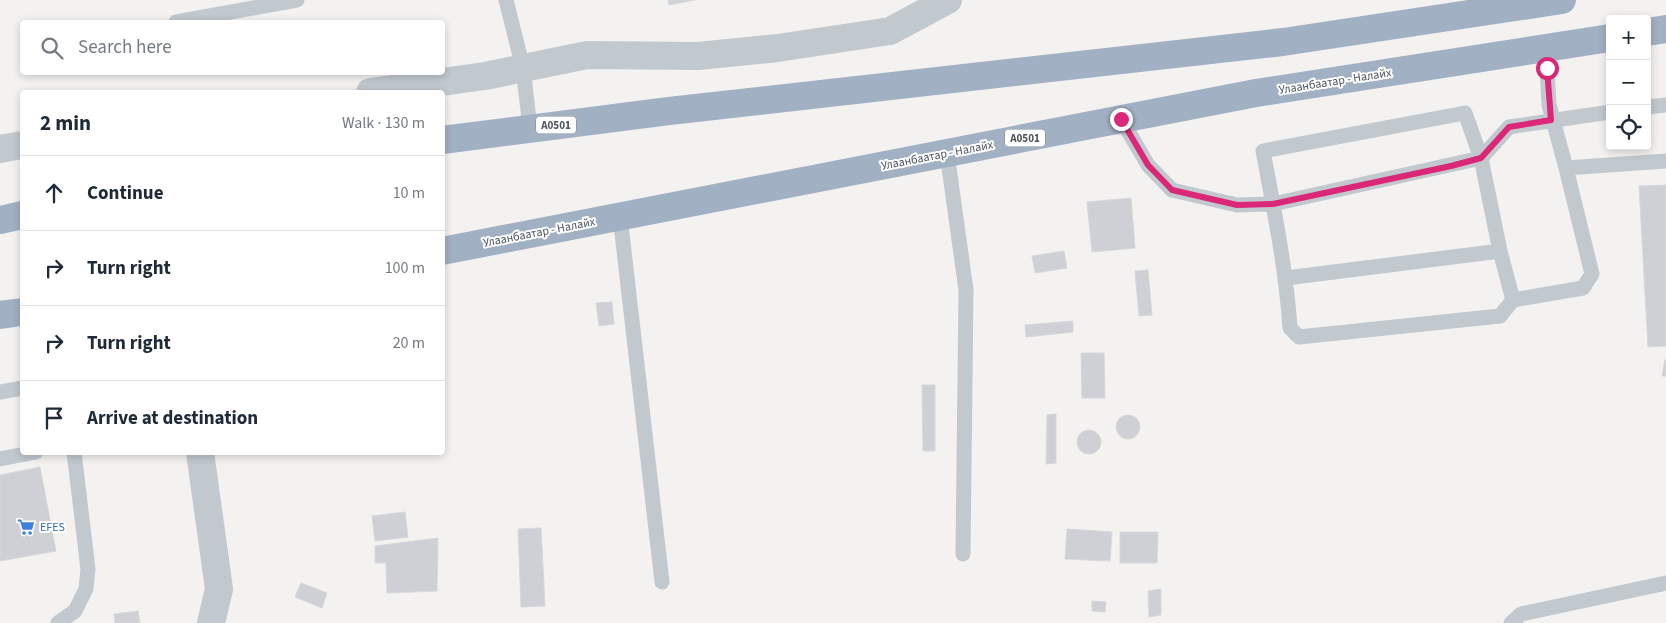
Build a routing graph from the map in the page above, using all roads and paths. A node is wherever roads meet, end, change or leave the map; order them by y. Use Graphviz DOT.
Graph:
graph roads {
  1 [pos="297,0"];
  2 [pos="506,0"];
  3 [pos="948,0"];
  4 [pos="1562,0"];
  5 [pos="187,20"];
  6 [pos="1666,29"];
  7 [pos="1651,31"];
  8 [pos="1606,39"];
  9 [pos="1546,48"];
  10 [pos="523,68"];
  11 [pos="383,90"];
  12 [pos="1666,105"];
  13 [pos="1651,107"];
  14 [pos="1606,113"];
  15 [pos="1121,119"];
  16 [pos="1551,120"];
  17 [pos="530,128"];
  18 [pos="445,140"];
  19 [pos="20,145"];
  20 [pos="0,149"];
  21 [pos="947,153"];
  22 [pos="1481,158"];
  23 [pos="1666,161"];
  24 [pos="1566,168"];
  25 [pos="1273,204"];
  26 [pos="20,215"];
  27 [pos="620,216"];
  28 [pos="0,220"];
  29 [pos="445,250"];
  30 [pos="1500,251"];
  31 [pos="1286,278"];
  32 [pos="1512,300"];
  33 [pos="20,312"];
  34 [pos="0,315"];
  35 [pos="20,388"];
  36 [pos="0,392"];
  37 [pos="21,455"];
  38 [pos="74,455"];
  39 [pos="200,455"];
  40 [pos="0,459"];
  41 [pos="963,554"];
  42 [pos="662,582"];
  43 [pos="1666,583"];
  44 [pos="58,623"];
  45 [pos="211,623"];
  46 [pos="1511,623"];
  1 -- 5 [label="lane"];
  2 -- 10 [label="lane"];
  3 -- 10 [label="street"];
  4 -- 17 [label="highway, A0501"];
  6 -- 7 [label="highway"];
  8 -- 9 [label="highway, Улаанбаатар - Налайх / A0501"];
  9 -- 15 [label="highway, Улаанбаатар - Налайх / A0501"];
  9 -- 16 [label="lane"];
  10 -- 11 [label="street"];
  10 -- 17 [label="lane"];
  12 -- 13 [label="lane"];
  14 -- 16 [label="lane"];
  15 -- 21 [label="highway, Улаанбаатар - Налайх / A0501"];
  15 -- 25 [label="lane"];
  16 -- 22 [label="lane"];
  16 -- 24 [label="lane"];
  17 -- 18 [label="highway, A0501"];
  19 -- 20 [label="street"];
  21 -- 27 [label="highway, Улаанбаатар - Налайх / A0501"];
  21 -- 41 [label="lane"];
  22 -- 25 [label="lane"];
  22 -- 25 [label="lane"];
  22 -- 30 [label="lane"];
  23 -- 24 [label="lane"];
  24 -- 32 [label="lane"];
  25 -- 31 [label="lane"];
  26 -- 28 [label="highway"];
  27 -- 29 [label="highway, Улаанбаатар - Налайх / A0501"];
  27 -- 42 [label="lane"];
  30 -- 31 [label="lane"];
  30 -- 32 [label="lane"];
  31 -- 32 [label="lane"];
  33 -- 34 [label="highway"];
  35 -- 36 [label="lane"];
  37 -- 40 [label="lane"];
  38 -- 44 [label="lane"];
  39 -- 45 [label="street"];
  43 -- 46 [label="lane"];
}
